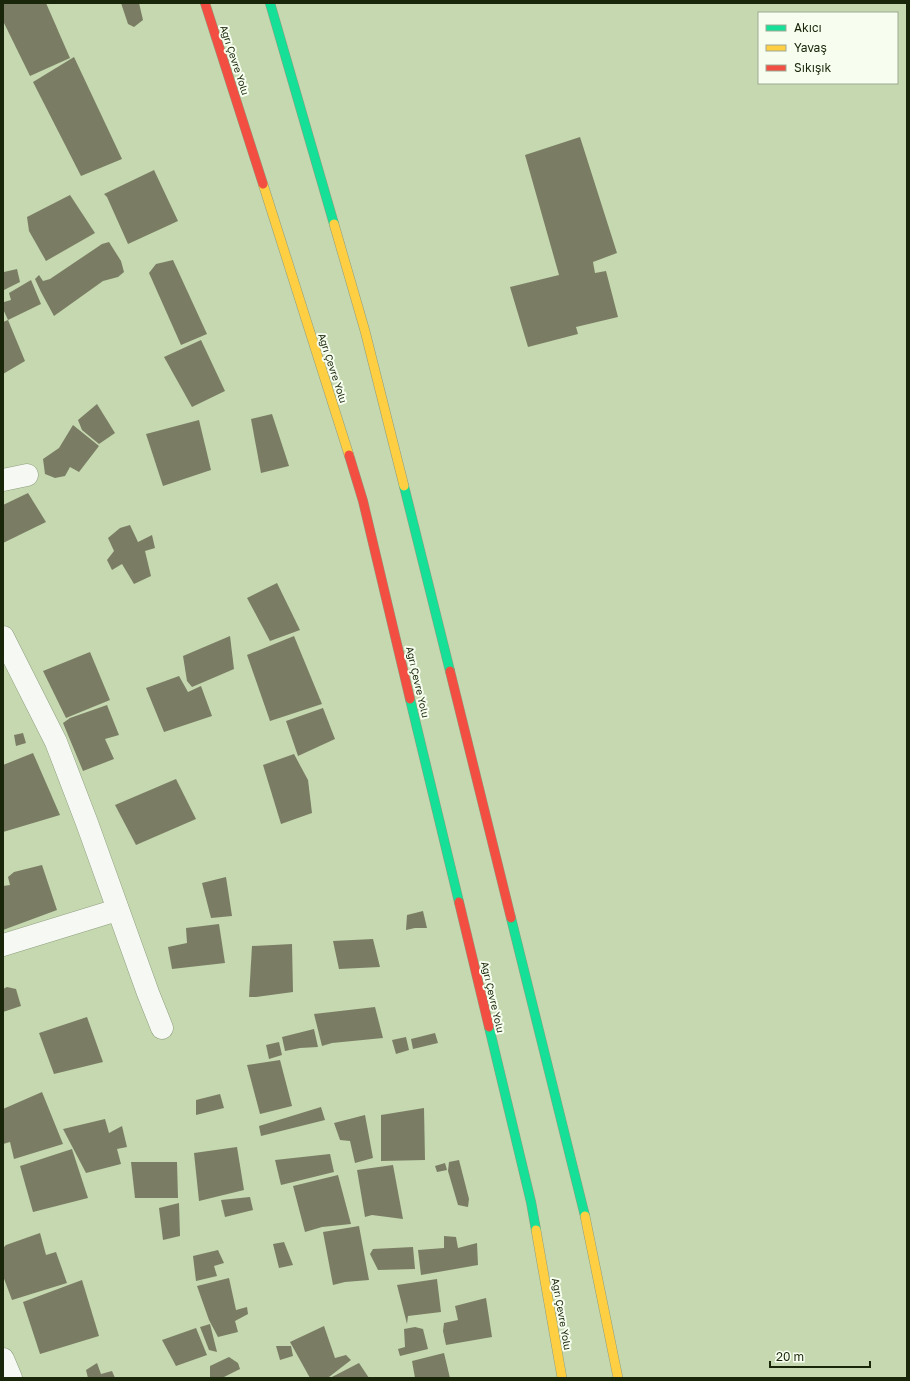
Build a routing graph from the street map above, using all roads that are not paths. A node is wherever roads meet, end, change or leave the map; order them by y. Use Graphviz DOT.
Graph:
graph roads {
  1 [pos="205,3"];
  2 [pos="270,3"];
  3 [pos="27,475"];
  4 [pos="3,480"];
  5 [pos="3,637"];
  6 [pos="117,910"];
  7 [pos="3,945"];
  8 [pos="162,1028"];
  9 [pos="3,1359"];
  10 [pos="11,1378"];
  11 [pos="562,1378"];
  12 [pos="618,1378"];
  1 -- 11 [label="highway, Ağrı Çevre Yolu"];
  2 -- 12 [label="highway"];
  3 -- 4 [label="street"];
  5 -- 6 [label="street"];
  6 -- 7 [label="street"];
  6 -- 8 [label="street"];
  9 -- 10 [label="street"];
}
